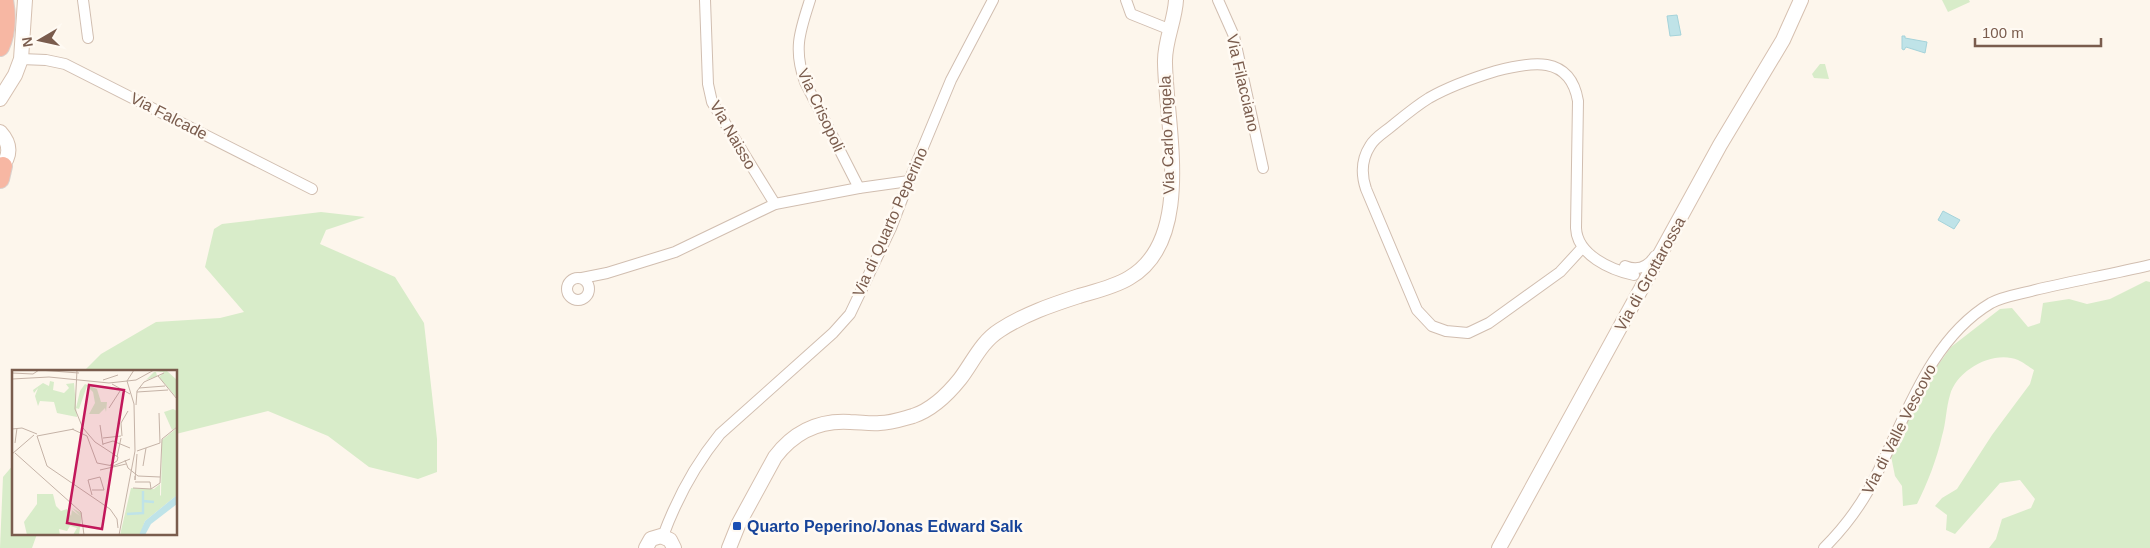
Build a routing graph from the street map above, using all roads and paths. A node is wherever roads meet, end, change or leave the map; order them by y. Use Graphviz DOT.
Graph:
graph roads {
  1 [pos="4,0"];
  2 [pos="25,0"];
  3 [pos="83,0"];
  4 [pos="705,0"];
  5 [pos="810,0"];
  6 [pos="993,0"];
  7 [pos="1126,0"];
  8 [pos="1176,0"];
  9 [pos="1218,0"];
  10 [pos="1802,0"];
  11 [pos="1171,30"];
  12 [pos="88,38"];
  13 [pos="0,47"];
  14 [pos="21,59"];
  15 [pos="1,95"];
  16 [pos="0,132"];
  17 [pos="1263,168"];
  18 [pos="1,171"];
  19 [pos="909,181"];
  20 [pos="859,188"];
  21 [pos="312,189"];
  22 [pos="775,204"];
  23 [pos="1676,225"];
  24 [pos="1583,247"];
  25 [pos="2150,265"];
  26 [pos="1625,266"];
  27 [pos="1640,278"];
  28 [pos="585,280"];
  29 [pos="663,536"];
  30 [pos="645,547"];
  31 [pos="674,548"];
  32 [pos="729,548"];
  33 [pos="1499,548"];
  34 [pos="1824,548"];
  1 -- 13 [label="highway"];
  2 -- 14 [label="street"];
  3 -- 12 [label="street"];
  4 -- 22 [label="street, Via Naisso"];
  5 -- 20 [label="street, Via Crisopoli"];
  6 -- 19 [label="street, Via di Quarto Peperino"];
  7 -- 11 [label="street"];
  8 -- 11 [label="street"];
  9 -- 17 [label="street, Via Filacciano"];
  10 -- 23 [label="street, Via di Grottarossa"];
  11 -- 32 [label="street, Via Carlo Angela"];
  14 -- 15 [label="street"];
  14 -- 21 [label="street, Via Falcade"];
  16 -- 18 [label="street"];
  19 -- 20 [label="street"];
  19 -- 29 [label="street, Via di Quarto Peperino"];
  20 -- 22 [label="street"];
  22 -- 28 [label="street"];
  23 -- 26 [label="street"];
  23 -- 27 [label="street, Via di Grottarossa"];
  24 -- 24 [label="street"];
  24 -- 26 [label="street"];
  24 -- 27 [label="street"];
  25 -- 34 [label="street, Via di Valle Vescovo"];
  26 -- 27 [label="street"];
  27 -- 33 [label="street, Via di Grottarossa"];
  29 -- 30 [label="street"];
  29 -- 31 [label="street"];
}
